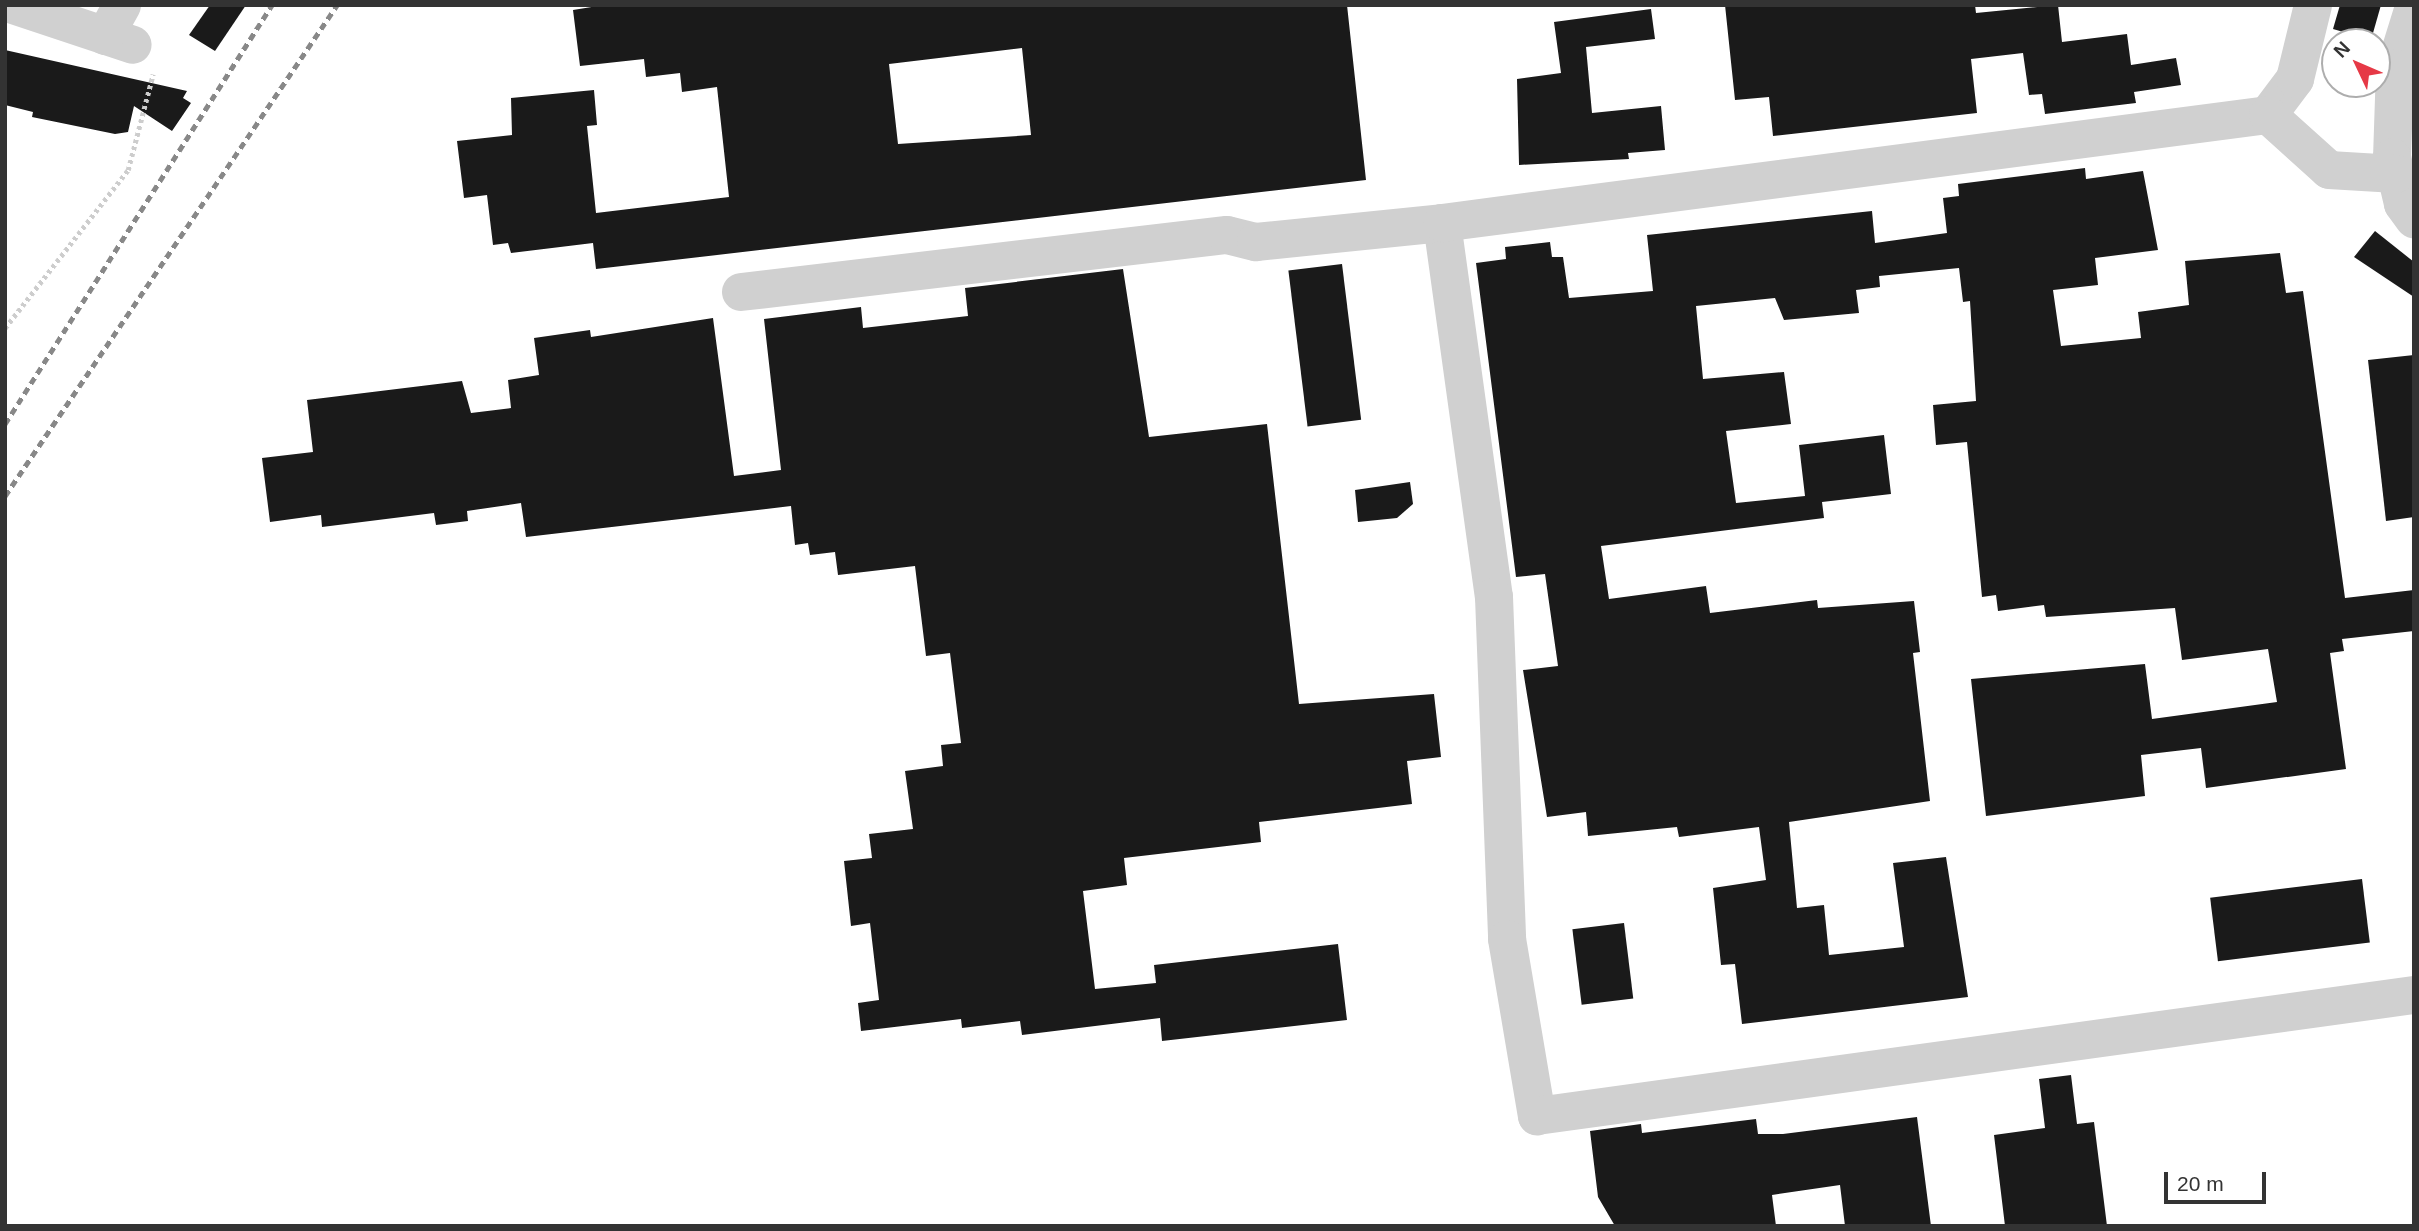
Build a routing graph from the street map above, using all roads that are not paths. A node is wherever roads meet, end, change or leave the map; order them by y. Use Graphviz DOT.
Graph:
graph roads {
  1 [pos="13,5"];
  2 [pos="2313,5"];
  3 [pos="2414,7"];
  4 [pos="120,29"];
  5 [pos="2268,115"];
  6 [pos="2396,173"];
  7 [pos="2414,219"];
  8 [pos="1443,223"];
  9 [pos="741,292"];
  10 [pos="2414,995"];
  1 -- 4 [label="street"];
  2 -- 5 [label="street"];
  3 -- 6 [label="street"];
  5 -- 6 [label="street"];
  5 -- 8 [label="street"];
  6 -- 7 [label="street"];
  8 -- 9 [label="street"];
  8 -- 10 [label="street"];
}
